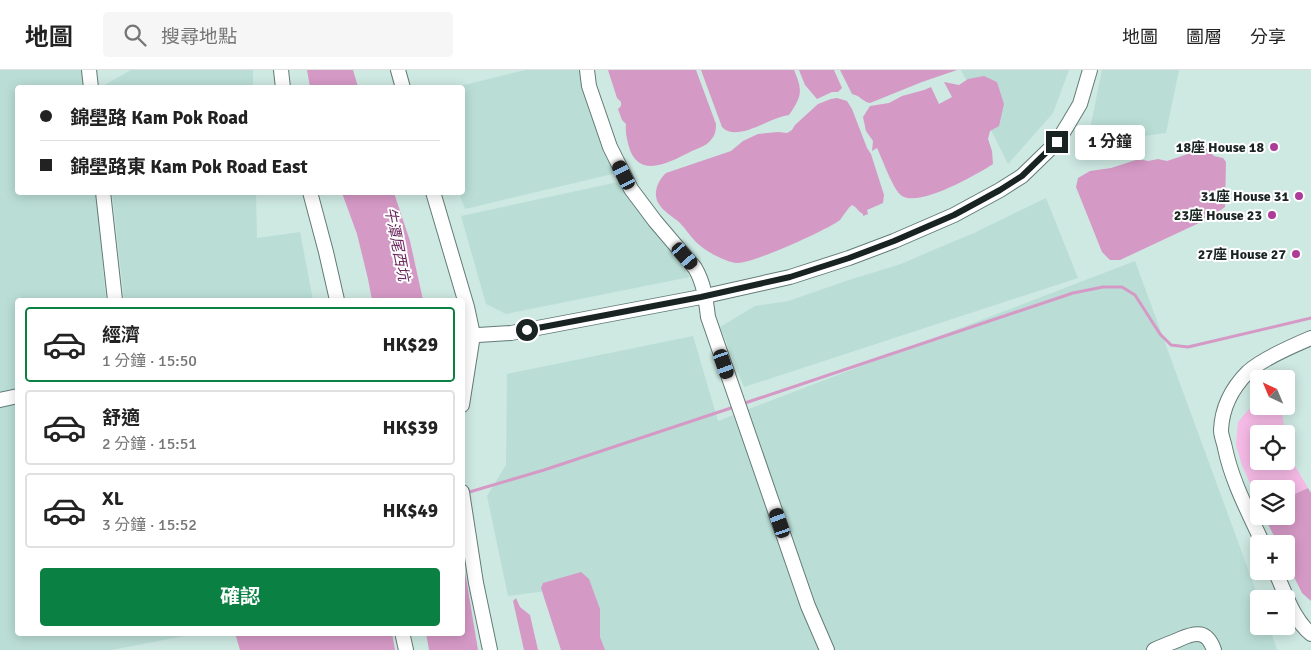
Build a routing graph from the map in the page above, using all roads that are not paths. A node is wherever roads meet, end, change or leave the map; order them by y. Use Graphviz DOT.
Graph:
graph roads {
  1 [pos="88,70"];
  2 [pos="281,70"];
  3 [pos="398,70"];
  4 [pos="587,70"];
  5 [pos="1090,70"];
  6 [pos="90,85"];
  7 [pos="284,85"];
  8 [pos="402,85"];
  9 [pos="102,195"];
  10 [pos="311,195"];
  11 [pos="434,195"];
  12 [pos="705,296"];
  13 [pos="115,298"];
  14 [pos="337,298"];
  15 [pos="464,298"];
  16 [pos="465,300"];
  17 [pos="468,336"];
  18 [pos="1311,338"];
  19 [pos="465,370"];
  20 [pos="15,397"];
  21 [pos="0,400"];
  22 [pos="465,507"];
  23 [pos="1259,535"];
  24 [pos="1279,580"];
  25 [pos="1311,634"];
  26 [pos="403,636"];
  27 [pos="406,650"];
  28 [pos="490,650"];
  29 [pos="827,650"];
  30 [pos="1154,650"];
  31 [pos="1214,650"];
  1 -- 6 [label="street"];
  2 -- 7 [label="street"];
  3 -- 8 [label="street"];
  4 -- 12 [label="street"];
  5 -- 12 [label="street"];
  9 -- 13 [label="street"];
  10 -- 14 [label="street"];
  11 -- 15 [label="street"];
  12 -- 17 [label="street"];
  12 -- 29 [label="street"];
  16 -- 17 [label="street"];
  17 -- 19 [label="street"];
  18 -- 23 [label="street"];
  20 -- 21 [label="street"];
  22 -- 28 [label="street"];
  24 -- 25 [label="street"];
  26 -- 27 [label="street"];
  30 -- 31 [label="street"];
}
